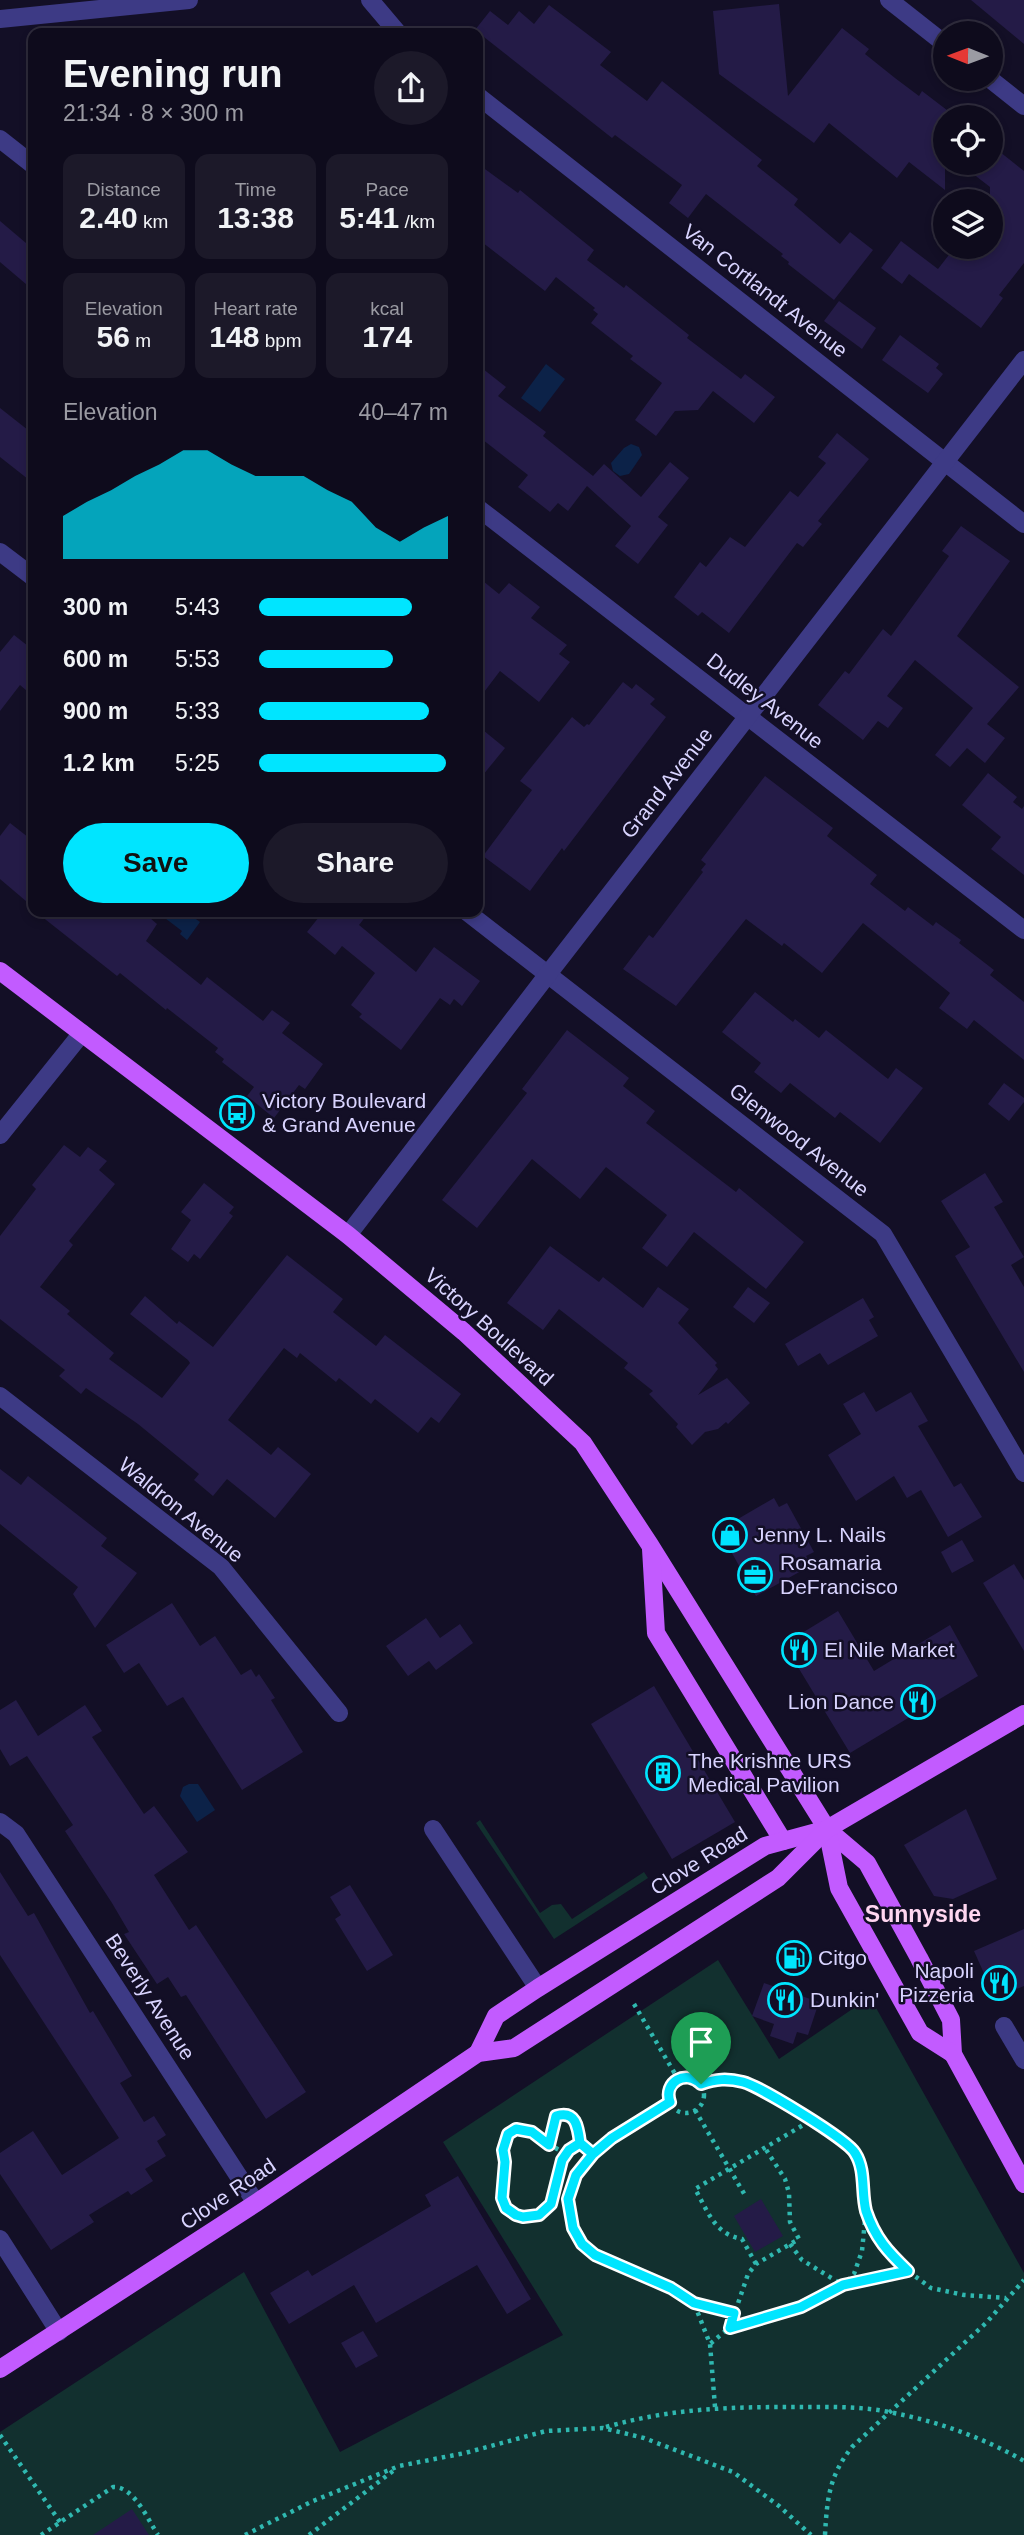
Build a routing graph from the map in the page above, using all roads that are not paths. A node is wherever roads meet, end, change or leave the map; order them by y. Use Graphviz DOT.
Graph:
graph roads {
  1 [pos="189,0"];
  2 [pos="370,0"];
  3 [pos="889,0"];
  4 [pos="0,19"];
  5 [pos="394,28"];
  6 [pos="933,35"];
  7 [pos="1003,89"];
  8 [pos="483,100"];
  9 [pos="1024,106"];
  10 [pos="0,139"];
  11 [pos="28,161"];
  12 [pos="1024,360"];
  13 [pos="946,461"];
  14 [pos="483,512"];
  15 [pos="1024,524"];
  16 [pos="0,551"];
  17 [pos="28,573"];
  18 [pos="748,716"];
  19 [pos="474,917"];
  20 [pos="1024,930"];
  21 [pos="0,971"];
  22 [pos="548,974"];
  23 [pos="82,1033"];
  24 [pos="0,1135"];
  25 [pos="348,1235"];
  26 [pos="0,1396"];
  27 [pos="1024,1473"];
  28 [pos="650,1545"];
  29 [pos="339,1713"];
  30 [pos="1024,1714"];
  31 [pos="0,1822"];
  32 [pos="433,1829"];
  33 [pos="827,1829"];
  34 [pos="783,1841"];
  35 [pos="537,1988"];
  36 [pos="1004,2026"];
  37 [pos="478,2053"];
  38 [pos="953,2054"];
  39 [pos="1024,2060"];
  40 [pos="1024,2184"];
  41 [pos="256,2203"];
  42 [pos="0,2239"];
  43 [pos="59,2332"];
  44 [pos="0,2369"];
  1 -- 4 [label="street"];
  2 -- 5 [label="street"];
  3 -- 6 [label="street"];
  7 -- 9 [label="street"];
  8 -- 13 [label="street, Van Cortlandt Avenue"];
  10 -- 11 [label="street"];
  12 -- 13 [label="street, Grand Avenue"];
  13 -- 15 [label="street, Van Cortlandt Avenue"];
  13 -- 18 [label="street, Grand Avenue"];
  14 -- 18 [label="street, Dudley Avenue"];
  16 -- 17 [label="street"];
  18 -- 20 [label="street, Dudley Avenue"];
  18 -- 22 [label="street, Grand Avenue"];
  19 -- 22 [label="street, Glenwood Avenue"];
  21 -- 23 [label="main road, Victory Boulevard"];
  22 -- 25 [label="street, Grand Avenue"];
  22 -- 27 [label="street, Glenwood Avenue"];
  23 -- 24 [label="street"];
  23 -- 25 [label="main road, Victory Boulevard"];
  25 -- 28 [label="main road, Victory Boulevard"];
  26 -- 29 [label="street, Waldron Avenue"];
  28 -- 33 [label="main road, Victory Boulevard"];
  28 -- 34 [label="main road"];
  30 -- 33 [label="main road, Clove Road"];
  31 -- 41 [label="street, Beverly Avenue"];
  32 -- 35 [label="street"];
  33 -- 34 [label="main road, Clove Road"];
  33 -- 37 [label="main road, Clove Road"];
  33 -- 38 [label="main road, Victory Boulevard"];
  33 -- 38 [label="main road, Victory Boulevard"];
  34 -- 35 [label="main road, Clove Road"];
  35 -- 37 [label="main road, Clove Road"];
  36 -- 39 [label="street"];
  37 -- 41 [label="main road, Clove Road"];
  38 -- 40 [label="main road, Victory Boulevard"];
  41 -- 43 [label="main road, Clove Road"];
  42 -- 43 [label="street"];
  43 -- 44 [label="main road, Clove Road"];
}
